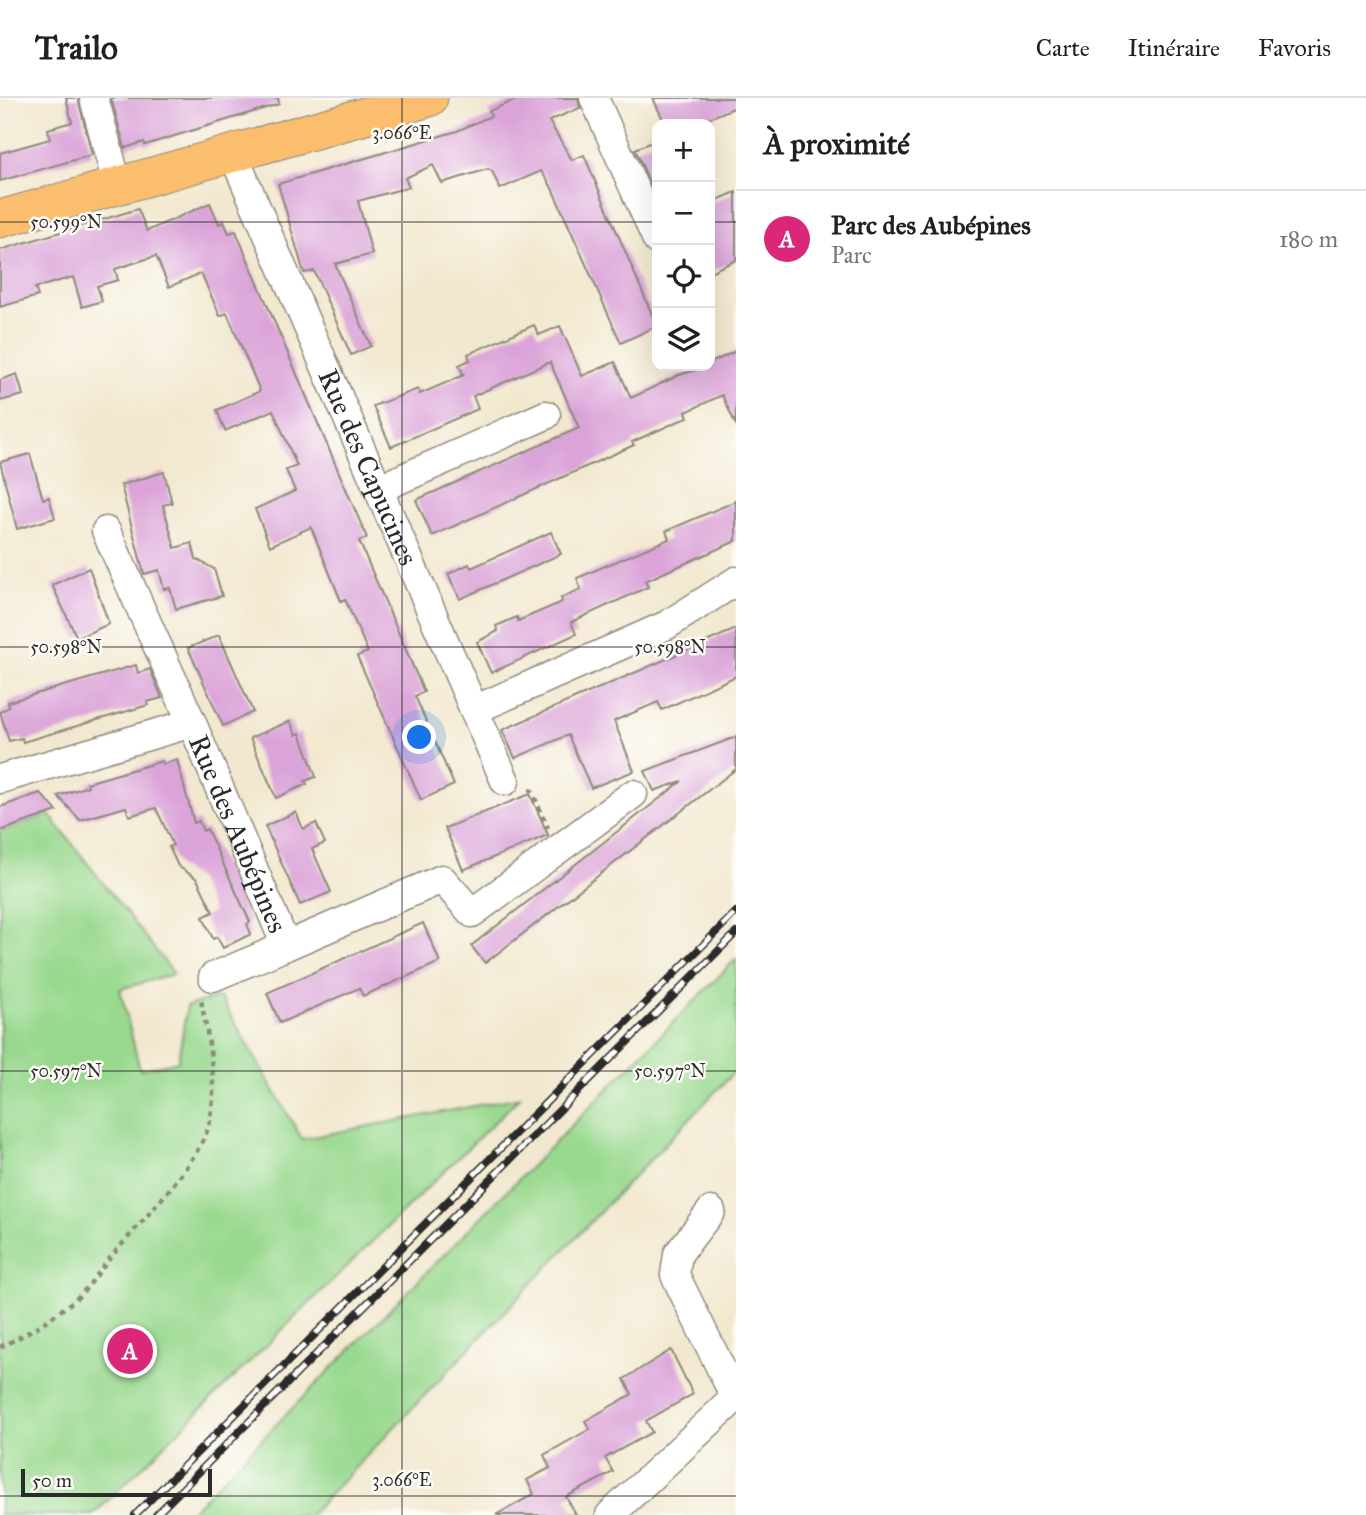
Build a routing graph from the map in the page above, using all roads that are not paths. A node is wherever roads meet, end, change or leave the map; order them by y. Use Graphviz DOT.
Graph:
graph roads {
  1 [pos="94,98"];
  2 [pos="429,98"];
  3 [pos="594,98"];
  4 [pos="233,154"];
  5 [pos="118,187"];
  6 [pos="0,219"];
  7 [pos="652,229"];
  8 [pos="546,415"];
  9 [pos="379,489"];
  10 [pos="106,531"];
  11 [pos="736,581"];
  12 [pos="474,710"];
  13 [pos="192,723"];
  14 [pos="0,779"];
  15 [pos="505,781"];
  16 [pos="633,794"];
  17 [pos="286,946"];
  18 [pos="213,977"];
  19 [pos="711,1211"];
  20 [pos="736,1397"];
  21 [pos="621,1511"];
  1 -- 5 [label="street"];
  2 -- 4 [label="main road"];
  3 -- 7 [label="street"];
  4 -- 5 [label="main road"];
  4 -- 9 [label="street, Rue des Capucines"];
  5 -- 6 [label="main road"];
  8 -- 9 [label="street"];
  9 -- 12 [label="street, Rue des Capucines"];
  10 -- 13 [label="street, Rue des Aubépines"];
  11 -- 12 [label="street"];
  12 -- 15 [label="street, Rue des Capucines"];
  13 -- 14 [label="street, Rue des Aubépines"];
  13 -- 17 [label="street, Rue des Aubépines"];
  16 -- 17 [label="street, Rue des Aubépines"];
  17 -- 18 [label="street, Rue des Aubépines"];
  19 -- 20 [label="street"];
  20 -- 21 [label="street"];
}
